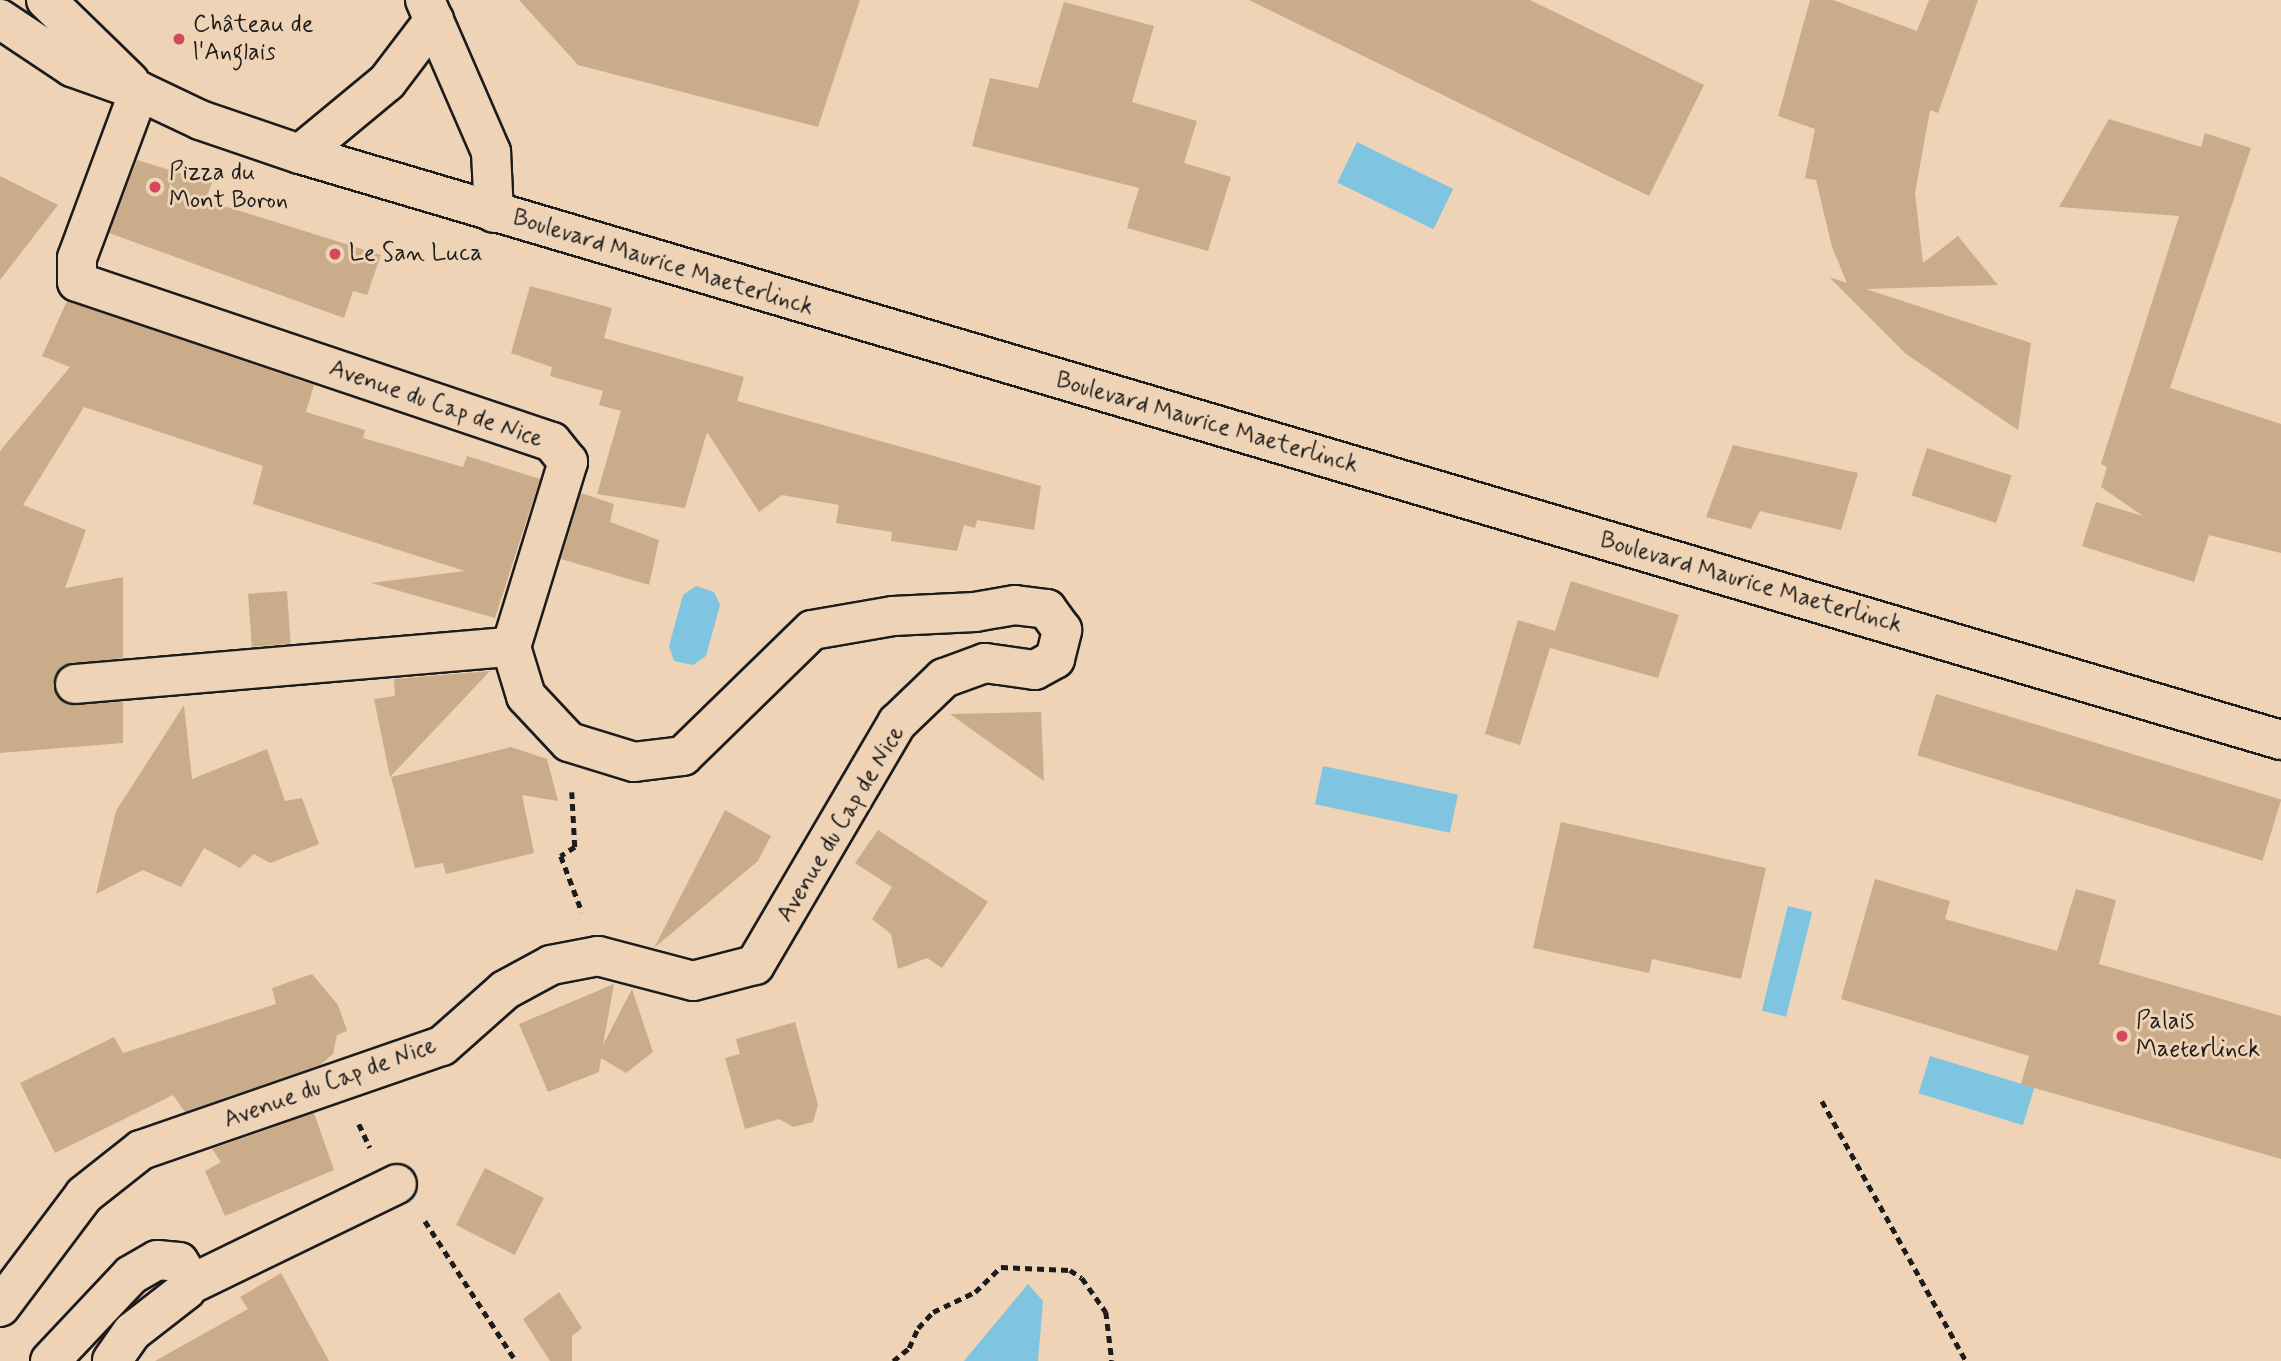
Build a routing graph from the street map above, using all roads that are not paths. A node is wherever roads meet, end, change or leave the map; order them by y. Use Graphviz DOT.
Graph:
graph roads {
  1 [pos="46,0"];
  2 [pos="429,10"];
  3 [pos="0,19"];
  4 [pos="139,91"];
  5 [pos="300,154"];
  6 [pos="494,213"];
  7 [pos="510,647"];
  8 [pos="75,684"];
  9 [pos="2281,740"];
  10 [pos="397,1184"];
  11 [pos="189,1285"];
  12 [pos="0,1307"];
  13 [pos="50,1361"];
  14 [pos="112,1361"];
  1 -- 4 [label="street"];
  2 -- 5 [label="street"];
  2 -- 6 [label="street"];
  3 -- 4 [label="street"];
  4 -- 5 [label="street, Boulevard Maurice Maeterlinck"];
  4 -- 7 [label="street, Avenue du Cap de Nice"];
  5 -- 6 [label="street, Boulevard Maurice Maeterlinck"];
  6 -- 9 [label="street, Boulevard Maurice Maeterlinck"];
  7 -- 8 [label="street"];
  7 -- 12 [label="street, Avenue du Cap de Nice"];
  10 -- 11 [label="street"];
  11 -- 13 [label="street"];
  11 -- 14 [label="street"];
}
